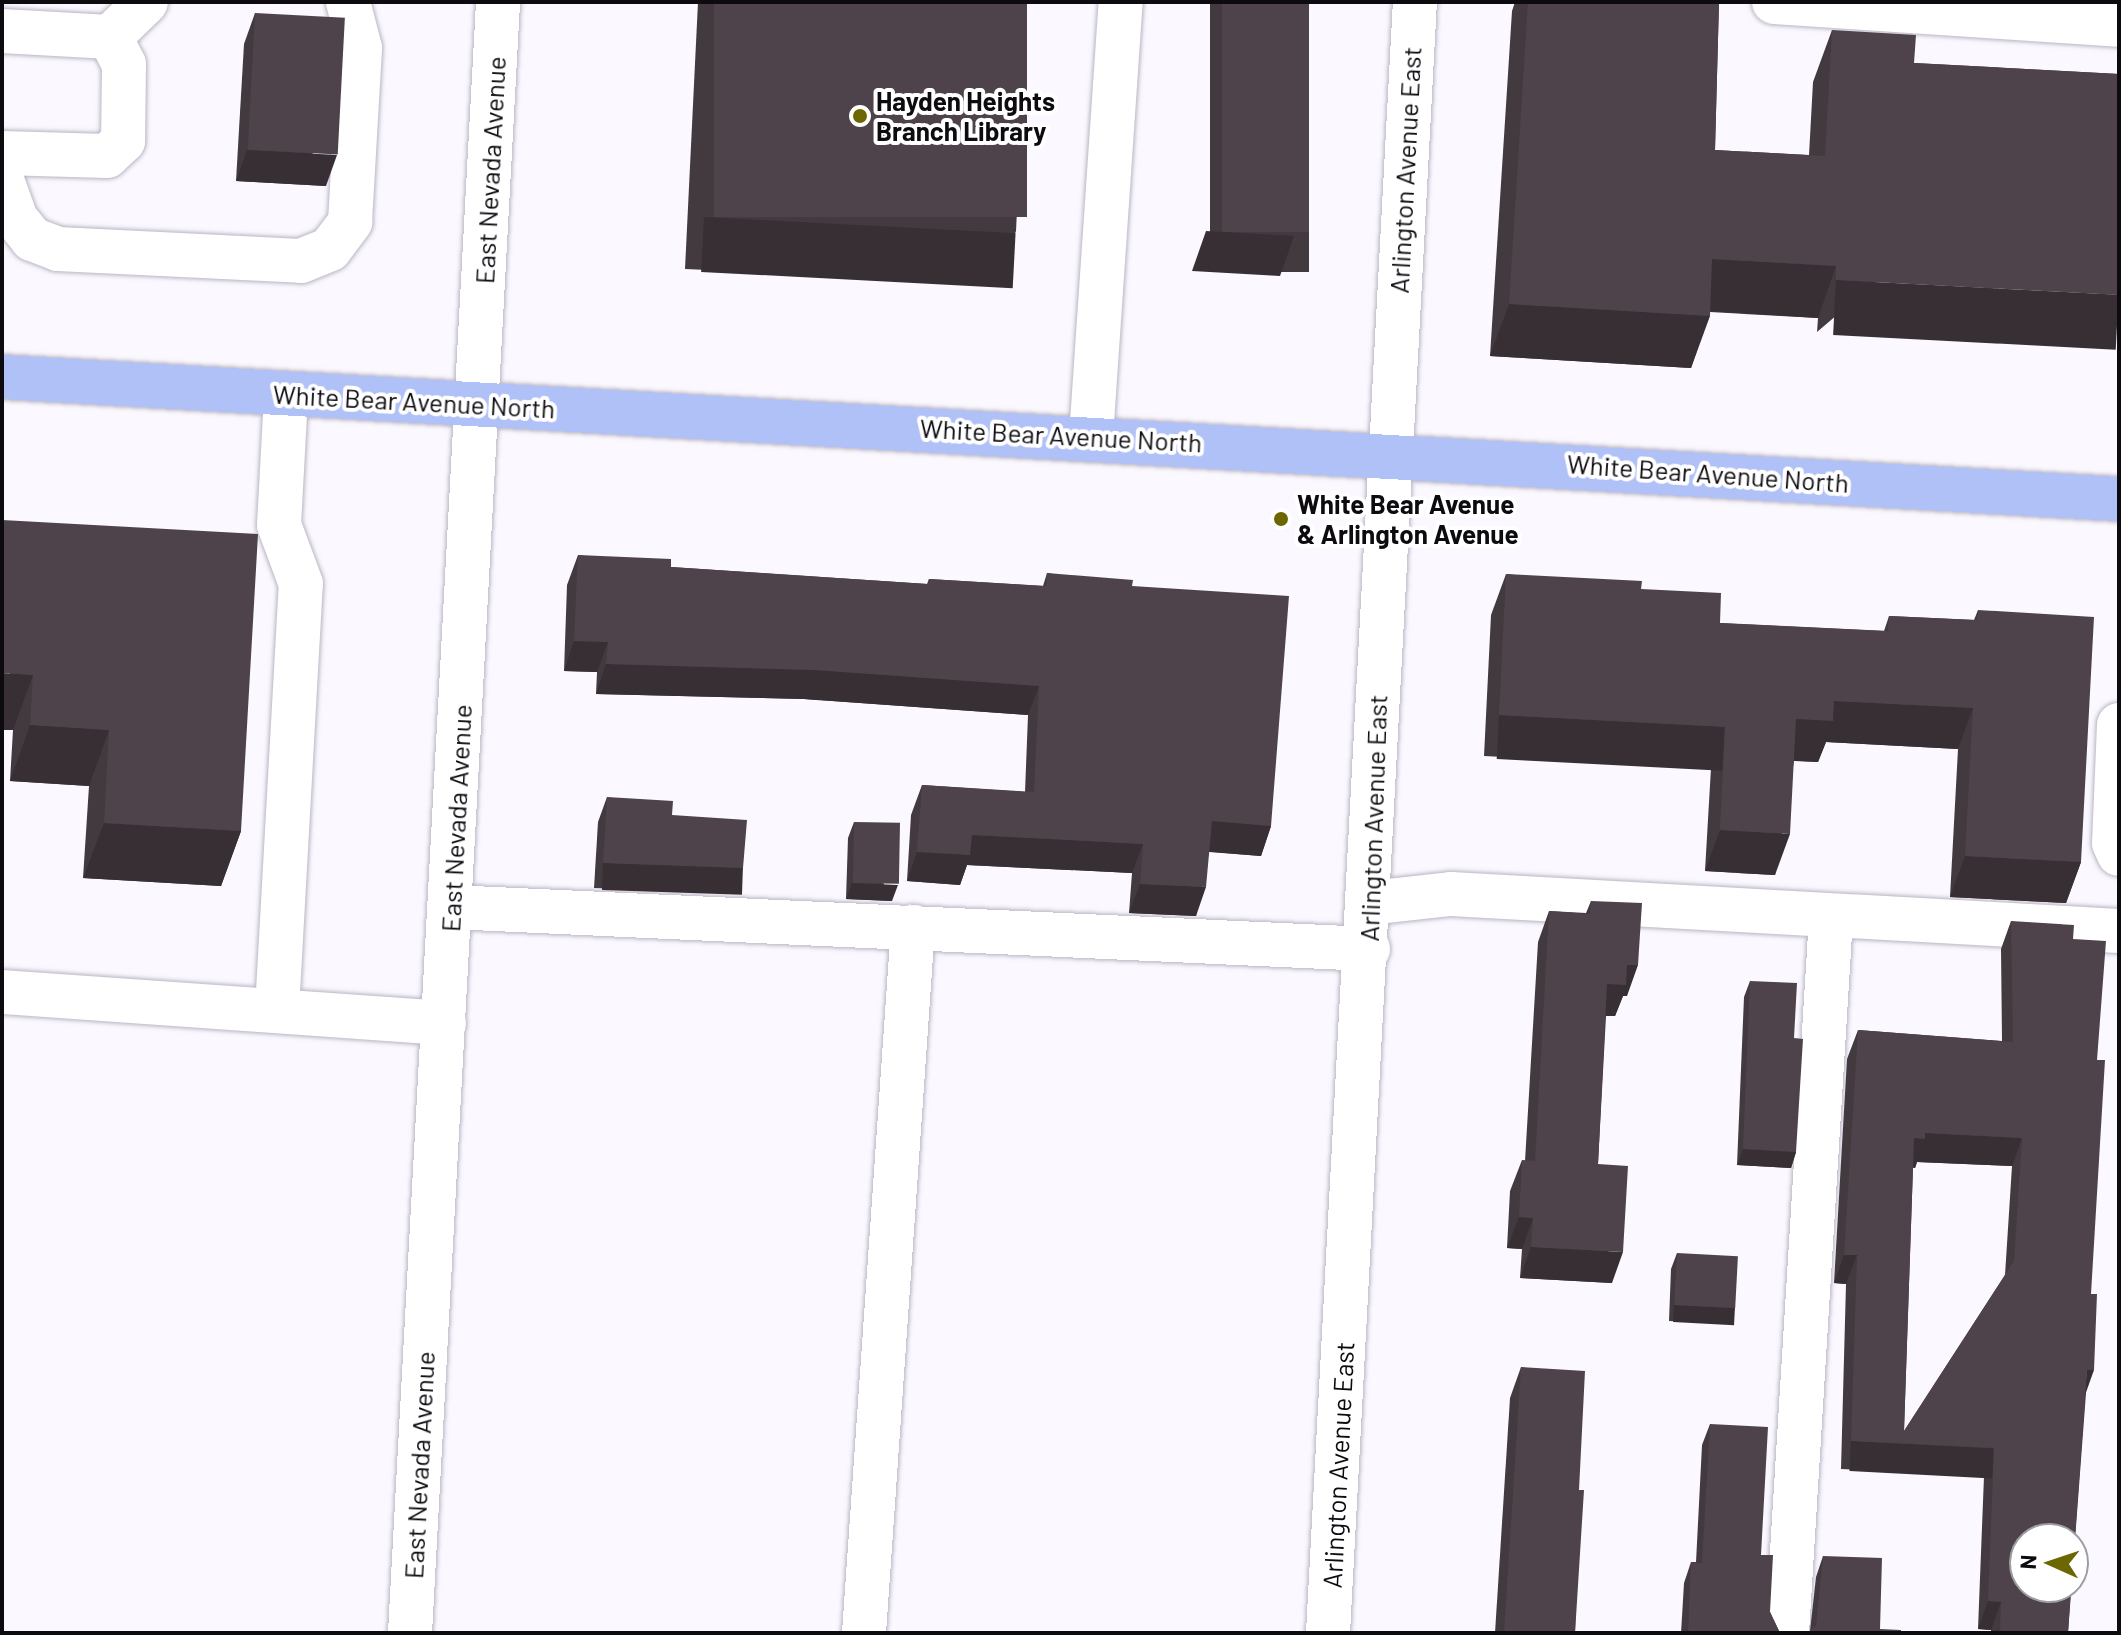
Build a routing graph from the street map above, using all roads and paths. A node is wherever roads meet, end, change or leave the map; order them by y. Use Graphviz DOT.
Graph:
graph roads {
  1 [pos="146,2"];
  2 [pos="348,2"];
  3 [pos="498,2"];
  4 [pos="1121,2"];
  5 [pos="1415,2"];
  6 [pos="1774,2"];
  7 [pos="1864,6"];
  8 [pos="2119,25"];
  9 [pos="2,31"];
  10 [pos="110,37"];
  11 [pos="2,153"];
  12 [pos="2,180"];
  13 [pos="2,377"];
  14 [pos="286,394"];
  15 [pos="478,405"];
  16 [pos="1091,437"];
  17 [pos="1389,454"];
  18 [pos="2119,499"];
  19 [pos="245,552"];
  20 [pos="289,554"];
  21 [pos="2119,725"];
  22 [pos="2119,854"];
  23 [pos="1369,903"];
  24 [pos="451,907"];
  25 [pos="1831,918"];
  26 [pos="913,927"];
  27 [pos="2119,931"];
  28 [pos="1368,949"];
  29 [pos="2,992"];
  30 [pos="277,1010"];
  31 [pos="444,1023"];
  32 [pos="410,1633"];
  33 [pos="864,1633"];
  34 [pos="1328,1633"];
  35 [pos="1787,1633"];
  1 -- 10 [label="street"];
  2 -- 12 [label="street"];
  3 -- 15 [label="street, East Nevada Avenue"];
  4 -- 16 [label="street"];
  5 -- 17 [label="street, Arlington Avenue East"];
  6 -- 7 [label="street"];
  7 -- 8 [label="street"];
  9 -- 10 [label="street"];
  10 -- 11 [label="street"];
  13 -- 14 [label="main road, White Bear Avenue North"];
  14 -- 15 [label="main road, White Bear Avenue North"];
  14 -- 20 [label="street"];
  15 -- 16 [label="main road, White Bear Avenue North"];
  15 -- 24 [label="street, East Nevada Avenue"];
  16 -- 17 [label="main road, White Bear Avenue North"];
  17 -- 18 [label="main road, White Bear Avenue North"];
  17 -- 23 [label="street, Arlington Avenue East"];
  19 -- 20 [label="street"];
  20 -- 30 [label="street"];
  21 -- 22 [label="street"];
  23 -- 25 [label="street"];
  23 -- 28 [label="street, Arlington Avenue East"];
  24 -- 26 [label="street"];
  24 -- 31 [label="street, East Nevada Avenue"];
  25 -- 27 [label="street"];
  25 -- 35 [label="street"];
  26 -- 28 [label="street"];
  26 -- 33 [label="street"];
  28 -- 34 [label="street, Arlington Avenue East"];
  29 -- 30 [label="street"];
  30 -- 31 [label="street"];
  31 -- 32 [label="street, East Nevada Avenue"];
}
